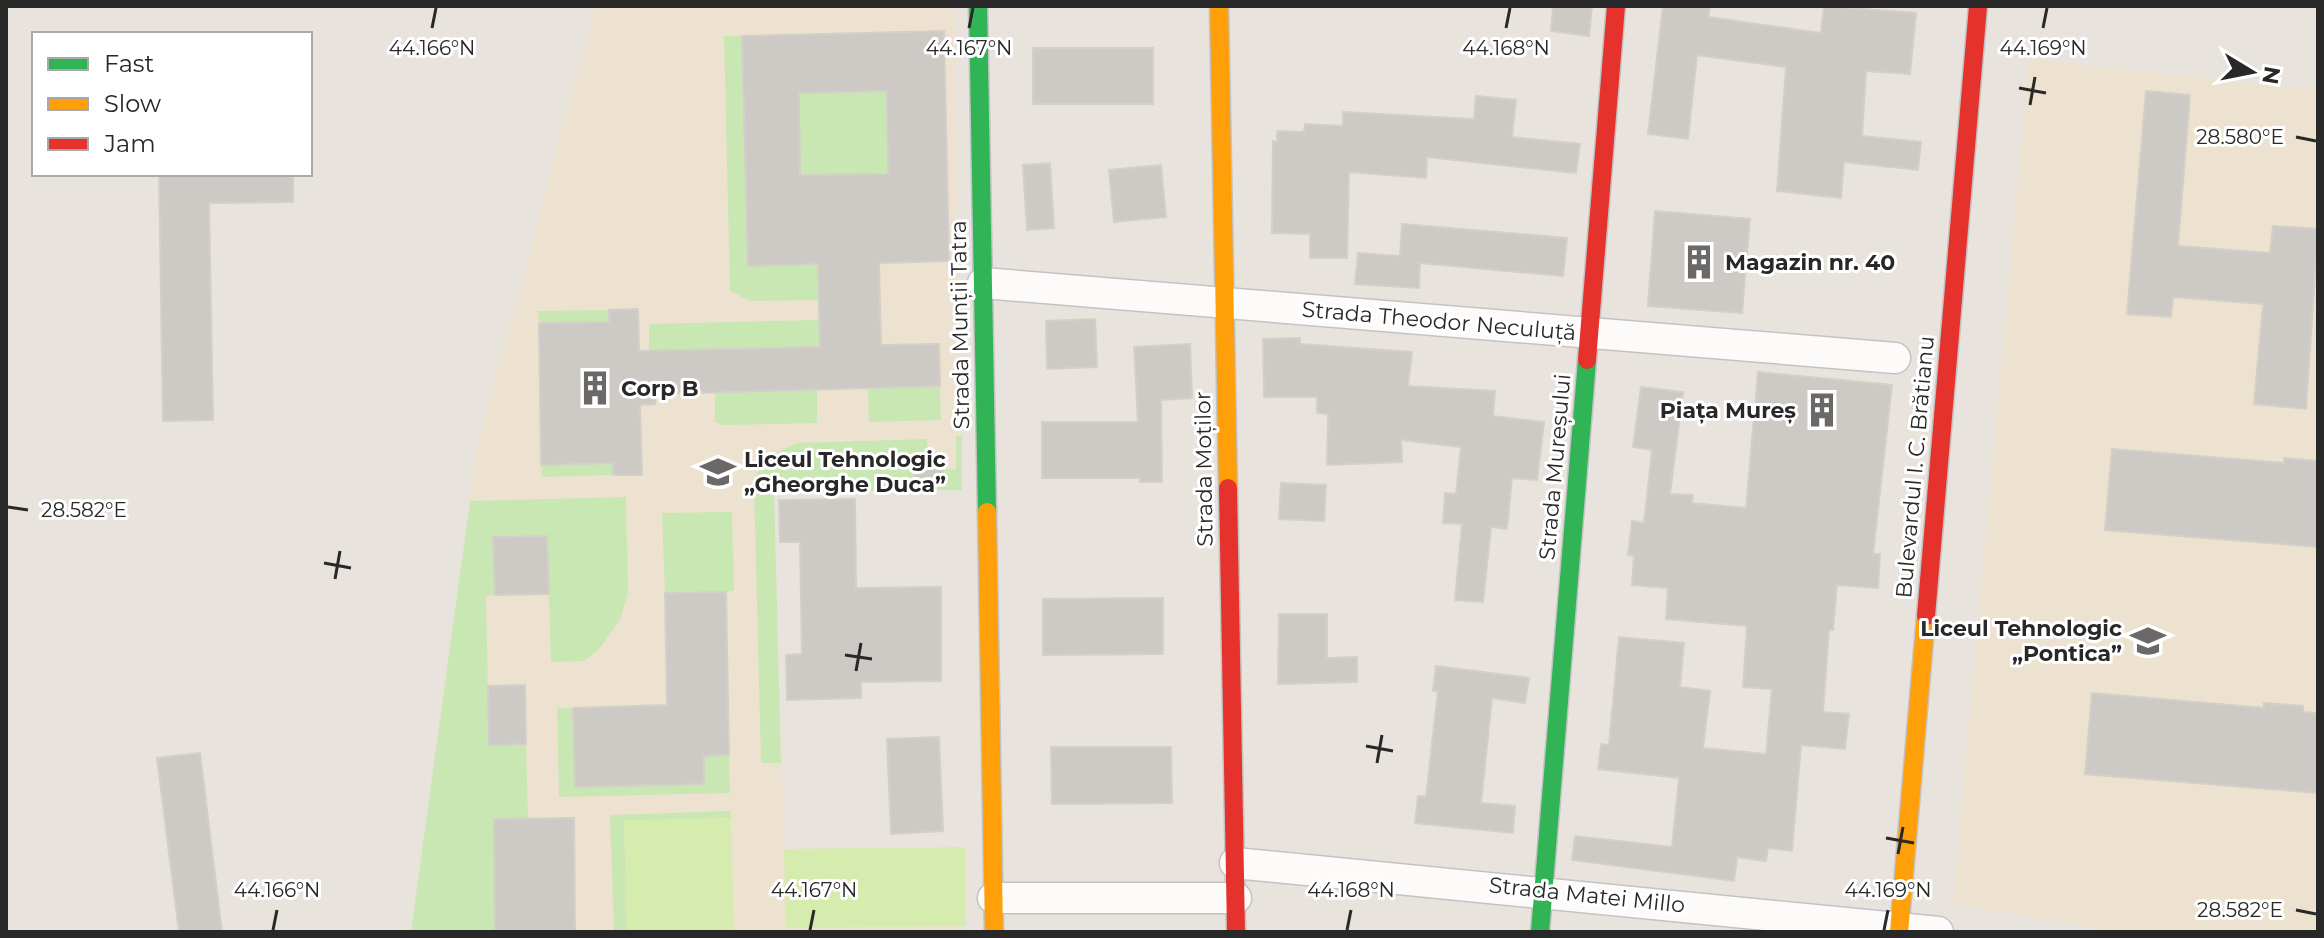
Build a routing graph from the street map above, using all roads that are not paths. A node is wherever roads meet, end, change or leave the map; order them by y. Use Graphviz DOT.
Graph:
graph roads {
  1 [pos="978,6"];
  2 [pos="1219,6"];
  3 [pos="1616,6"];
  4 [pos="1978,6"];
  5 [pos="983,283"];
  6 [pos="1225,303"];
  7 [pos="1590,333"];
  8 [pos="1895,358"];
  9 [pos="1235,863"];
  10 [pos="1543,891"];
  11 [pos="993,898"];
  12 [pos="1236,898"];
  13 [pos="1899,929"];
  14 [pos="994,932"];
  15 [pos="1236,932"];
  16 [pos="1540,932"];
  17 [pos="1938,932"];
  1 -- 5 [label="street, Strada Munții Tatra"];
  2 -- 6 [label="street, Strada Moților"];
  3 -- 7 [label="street, Strada Mureșului"];
  4 -- 13 [label="street, Bulevardul I. C. Brătianu"];
  5 -- 6 [label="street, Strada Theodor Neculuță"];
  5 -- 11 [label="street, Strada Munții Tatra"];
  6 -- 7 [label="street, Strada Theodor Neculuță"];
  6 -- 9 [label="street, Strada Moților"];
  7 -- 8 [label="street, Strada Theodor Neculuță"];
  7 -- 10 [label="street, Strada Mureșului"];
  9 -- 10 [label="street, Strada Matei Millo"];
  9 -- 12 [label="street, Strada Moților"];
  10 -- 13 [label="street, Strada Matei Millo"];
  10 -- 16 [label="street, Strada Mureșului"];
  11 -- 12 [label="street"];
  11 -- 14 [label="street, Strada Munții Tatra"];
  12 -- 15 [label="street, Strada Moților"];
  13 -- 17 [label="street, Strada Matei Millo"];
}
